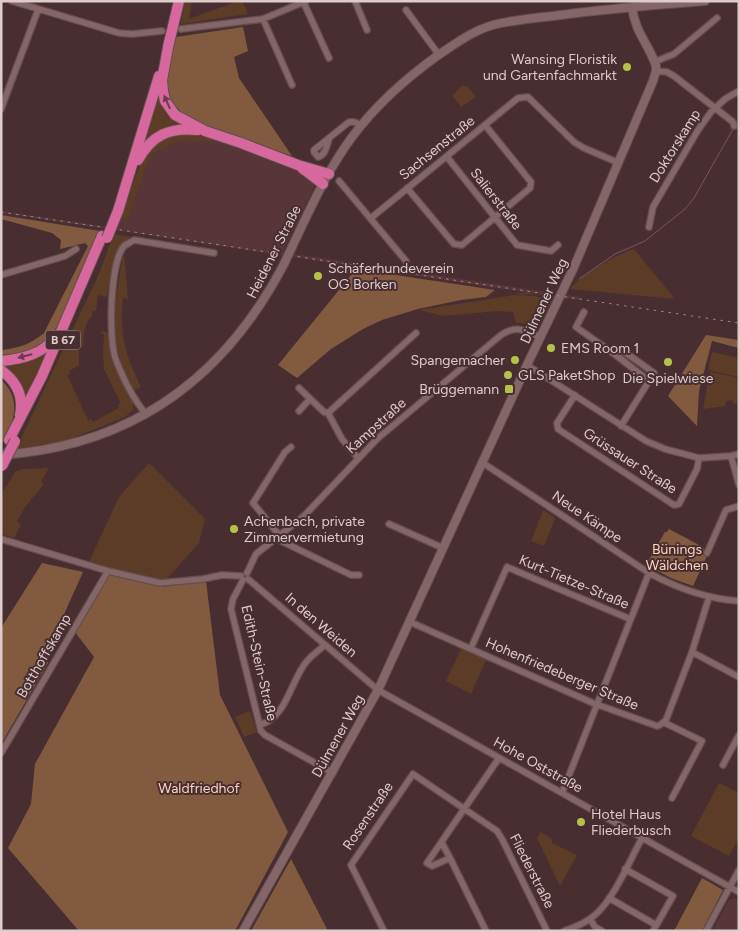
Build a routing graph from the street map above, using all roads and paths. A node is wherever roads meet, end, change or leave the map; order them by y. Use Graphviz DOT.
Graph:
graph roads {
  1 [pos="12,1"];
  2 [pos="174,1"];
  3 [pos="179,1"];
  4 [pos="355,1"];
  5 [pos="705,1"];
  6 [pos="304,2"];
  7 [pos="632,4"];
  8 [pos="38,10"];
  9 [pos="406,10"];
  10 [pos="717,18"];
  11 [pos="263,19"];
  12 [pos="181,29"];
  13 [pos="368,30"];
  14 [pos="162,31"];
  15 [pos="169,42"];
  16 [pos="439,55"];
  17 [pos="329,58"];
  18 [pos="654,62"];
  19 [pos="656,71"];
  20 [pos="292,86"];
  21 [pos="739,91"];
  22 [pos="715,108"];
  23 [pos="1,109"];
  24 [pos="362,125"];
  25 [pos="486,125"];
  26 [pos="734,126"];
  27 [pos="205,131"];
  28 [pos="329,138"];
  29 [pos="447,157"];
  30 [pos="619,163"];
  31 [pos="298,165"];
  32 [pos="329,174"];
  33 [pos="129,177"];
  34 [pos="339,181"];
  35 [pos="323,184"];
  36 [pos="407,188"];
  37 [pos="115,210"];
  38 [pos="495,217"];
  39 [pos="371,218"];
  40 [pos="649,227"];
  41 [pos="104,237"];
  42 [pos="558,245"];
  43 [pos="76,249"];
  44 [pos="214,253"];
  45 [pos="406,261"];
  46 [pos="1,275"];
  47 [pos="584,312"];
  48 [pos="67,318"];
  49 [pos="416,334"];
  50 [pos="541,336"];
  51 [pos="1,360"];
  52 [pos="528,365"];
  53 [pos="1,370"];
  54 [pos="299,388"];
  55 [pos="575,395"];
  56 [pos="310,399"];
  57 [pos="299,411"];
  58 [pos="328,413"];
  59 [pos="146,414"];
  60 [pos="621,426"];
  61 [pos="12,440"];
  62 [pos="291,447"];
  63 [pos="739,454"];
  64 [pos="731,456"];
  65 [pos="358,458"];
  66 [pos="699,458"];
  67 [pos="2,461"];
  68 [pos="483,463"];
  69 [pos="739,484"];
  70 [pos="739,506"];
  71 [pos="389,524"];
  72 [pos="278,536"];
  73 [pos="1,539"];
  74 [pos="443,548"];
  75 [pos="707,553"];
  76 [pos="108,571"];
  77 [pos="649,573"];
  78 [pos="359,575"];
  79 [pos="244,577"];
  80 [pos="709,597"];
  81 [pos="739,601"];
  82 [pos="630,619"];
  83 [pos="410,622"];
  84 [pos="325,645"];
  85 [pos="471,648"];
  86 [pos="692,652"];
  87 [pos="739,677"];
  88 [pos="378,690"];
  89 [pos="598,704"];
  90 [pos="664,722"];
  91 [pos="260,725"];
  92 [pos="739,735"];
  93 [pos="1,753"];
  94 [pos="499,758"];
  95 [pos="723,765"];
  96 [pos="333,773"];
  97 [pos="562,793"];
  98 [pos="672,798"];
  99 [pos="465,810"];
  100 [pos="642,838"];
  101 [pos="442,842"];
  102 [pos="450,858"];
  103 [pos="625,869"];
  104 [pos="739,870"];
  105 [pos="730,887"];
  106 [pos="739,892"];
  107 [pos="609,898"];
  108 [pos="590,919"];
  109 [pos="655,928"];
  110 [pos="243,931"];
  111 [pos="384,931"];
  112 [pos="486,931"];
  113 [pos="547,931"];
  114 [pos="564,931"];
  115 [pos="602,931"];
  116 [pos="706,931"];
  1 -- 8 [label="street"];
  2 -- 37 [label="highway, B 67"];
  3 -- 15 [label="highway, B 67"];
  4 -- 13 [label="street"];
  5 -- 7 [label="street, Heidener Straße"];
  6 -- 11 [label="street"];
  6 -- 17 [label="street"];
  7 -- 16 [label="street, Heidener Straße"];
  7 -- 18 [label="street"];
  8 -- 14 [label="street"];
  8 -- 23 [label="street"];
  9 -- 16 [label="street"];
  10 -- 18 [label="street"];
  11 -- 12 [label="street"];
  11 -- 20 [label="street"];
  27 -- 15 [label="highway, one-way"];
  15 -- 33 [label="highway, B 67"];
  16 -- 24 [label="street, Heidener Straße"];
  18 -- 19 [label="street"];
  19 -- 22 [label="street"];
  19 -- 30 [label="street, Dülmener Weg"];
  21 -- 22 [label="street, Doktorskamp"];
  22 -- 26 [label="street"];
  22 -- 40 [label="street, Doktorskamp"];
  24 -- 28 [label="street"];
  24 -- 32 [label="street, Heidener Straße"];
  25 -- 29 [label="street, Sachsenstraße"];
  25 -- 30 [label="street, Sachsenstraße"];
  25 -- 38 [label="street"];
  27 -- 31 [label="highway"];
  27 -- 33 [label="highway"];
  29 -- 36 [label="street, Sachsenstraße"];
  29 -- 38 [label="street, Salierstraße"];
  30 -- 50 [label="street, Dülmener Weg"];
  31 -- 32 [label="highway"];
  31 -- 35 [label="highway"];
  32 -- 35 [label="street, Heidener Straße"];
  33 -- 37 [label="highway, B 67"];
  34 -- 39 [label="street"];
  35 -- 59 [label="street, Heidener Straße, bridge"];
  36 -- 38 [label="street"];
  36 -- 39 [label="street, Sachsenstraße"];
  37 -- 41 [label="highway, B 67"];
  38 -- 42 [label="street, Salierstraße"];
  39 -- 45 [label="street"];
  41 -- 48 [label="highway, B 67"];
  41 -- 61 [label="highway, B 67"];
  43 -- 46 [label="street"];
  44 -- 59 [label="street"];
  47 -- 60 [label="street"];
  48 -- 51 [label="highway, one-way"];
  48 -- 61 [label="highway, B 67"];
  49 -- 58 [label="street"];
  50 -- 52 [label="street, Dülmener Weg"];
  50 -- 65 [label="street, Kampstraße"];
  52 -- 55 [label="street"];
  52 -- 68 [label="street, Dülmener Weg"];
  53 -- 61 [label="highway"];
  54 -- 56 [label="street"];
  55 -- 60 [label="street"];
  55 -- 66 [label="street, Grüssauer Straße"];
  56 -- 57 [label="street"];
  56 -- 58 [label="street"];
  58 -- 65 [label="street"];
  59 -- 67 [label="street, Heidener Straße"];
  60 -- 66 [label="street"];
  61 -- 67 [label="highway, B 67"];
  62 -- 72 [label="street"];
  63 -- 64 [label="street"];
  64 -- 66 [label="street"];
  64 -- 69 [label="street"];
  65 -- 72 [label="street, Kampstraße"];
  68 -- 74 [label="street, Dülmener Weg"];
  68 -- 77 [label="street, Neue Kämpe"];
  70 -- 75 [label="street"];
  71 -- 74 [label="street"];
  72 -- 78 [label="street"];
  72 -- 79 [label="street, Kampstraße"];
  73 -- 76 [label="street"];
  74 -- 83 [label="street, Dülmener Weg"];
  76 -- 79 [label="street"];
  76 -- 93 [label="street, Botthoffskamp"];
  77 -- 80 [label="street, Neue Kämpe"];
  77 -- 82 [label="street"];
  79 -- 84 [label="street, In den Weiden"];
  79 -- 91 [label="street, Edith-Stein-Straße"];
  80 -- 81 [label="street, Neue Kämpe"];
  80 -- 86 [label="street"];
  82 -- 85 [label="street, Kurt-Tietze-Straße"];
  82 -- 89 [label="street"];
  83 -- 85 [label="street, Hohenfriedeberger Straße"];
  83 -- 88 [label="street, Dülmener Weg"];
  84 -- 88 [label="street, In den Weiden"];
  84 -- 91 [label="street"];
  85 -- 89 [label="street, Hohenfriedeberger Straße"];
  86 -- 87 [label="street"];
  86 -- 90 [label="street"];
  88 -- 94 [label="street, Hohe Oststraße"];
  88 -- 96 [label="street, Dülmener Weg"];
  89 -- 90 [label="street, Hohenfriedeberger Straße"];
  89 -- 97 [label="street"];
  90 -- 98 [label="street"];
  91 -- 96 [label="street, Edith-Stein-Straße"];
  92 -- 95 [label="street"];
  94 -- 97 [label="street, Hohe Oststraße"];
  94 -- 99 [label="street"];
  96 -- 110 [label="street, Dülmener Weg"];
  97 -- 100 [label="street, Hohe Oststraße"];
  99 -- 101 [label="street"];
  99 -- 111 [label="street, Rosenstraße"];
  99 -- 113 [label="street, Fliederstraße"];
  100 -- 103 [label="street"];
  100 -- 105 [label="street, Hohe Oststraße"];
  101 -- 102 [label="street"];
  101 -- 102 [label="street"];
  102 -- 112 [label="street"];
  103 -- 107 [label="street"];
  103 -- 109 [label="street"];
  104 -- 105 [label="street"];
  105 -- 106 [label="street, Hohe Oststraße"];
  105 -- 116 [label="street"];
  107 -- 108 [label="street"];
  107 -- 109 [label="street"];
  108 -- 114 [label="street"];
  108 -- 115 [label="street"];
}
